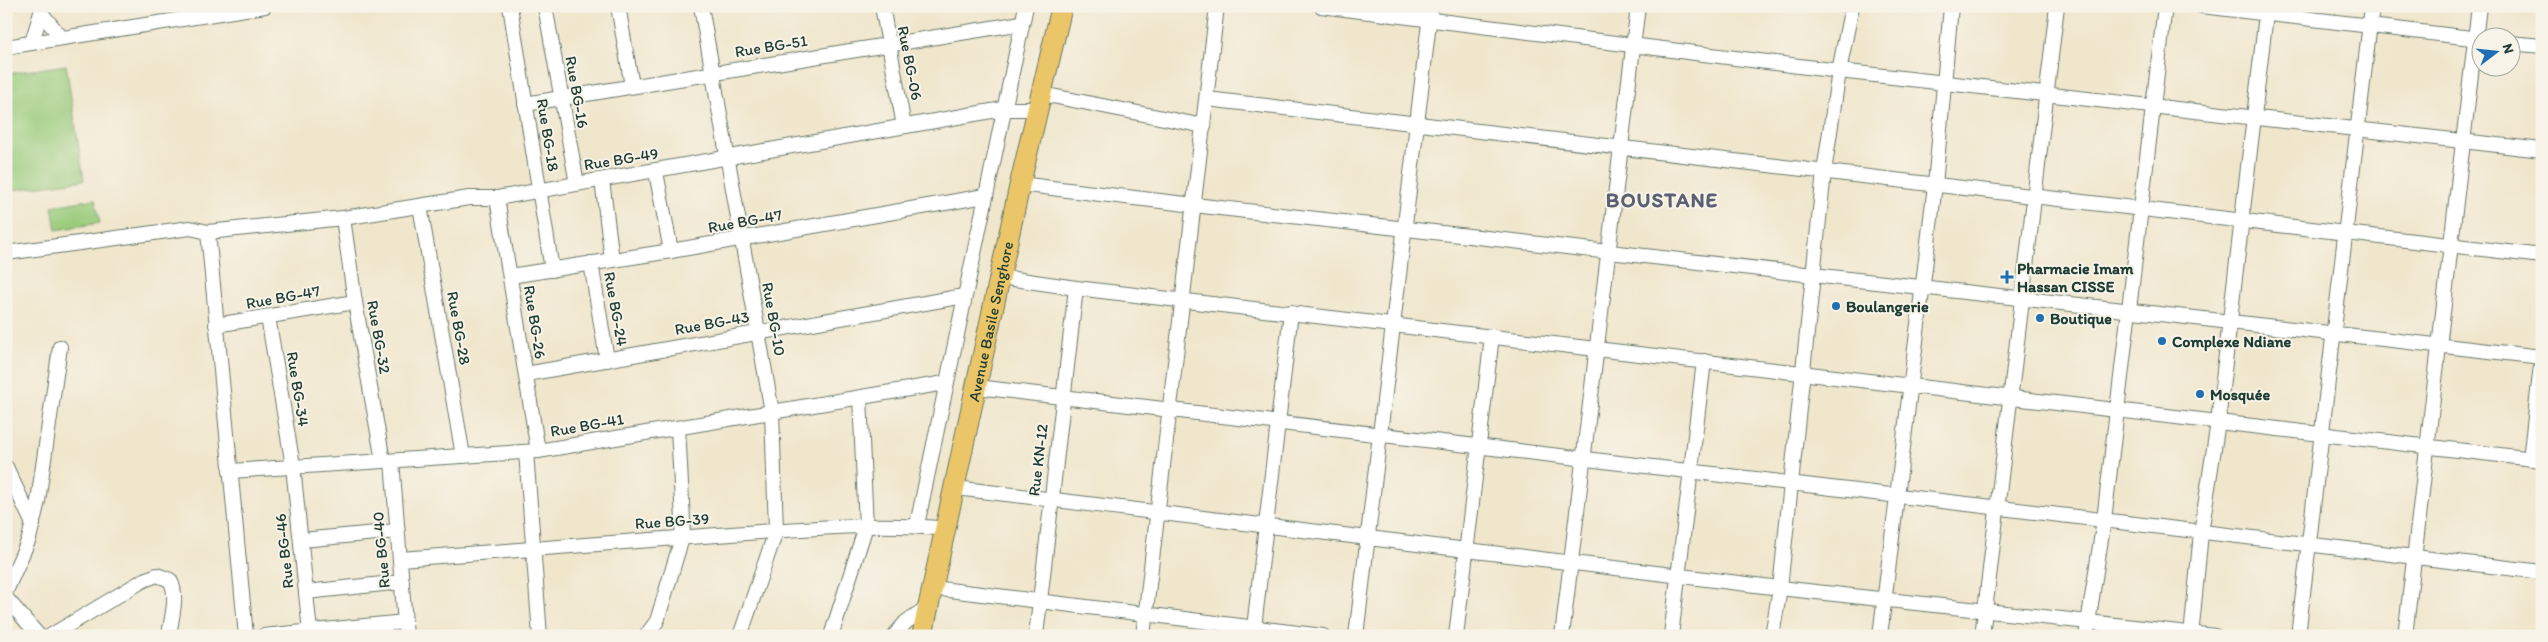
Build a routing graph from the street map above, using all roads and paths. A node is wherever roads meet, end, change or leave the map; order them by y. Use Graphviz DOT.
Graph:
graph roads {
  1 [pos="510,6"];
  2 [pos="545,6"];
  3 [pos="618,6"];
  4 [pos="882,6"];
  5 [pos="1026,6"];
  6 [pos="1062,6"];
  7 [pos="1217,6"];
  8 [pos="1321,6"];
  9 [pos="1431,6"];
  10 [pos="1638,6"];
  11 [pos="1852,6"];
  12 [pos="1951,6"];
  13 [pos="2057,6"];
  14 [pos="2165,6"];
  15 [pos="2202,6"];
  16 [pos="2372,6"];
  17 [pos="2480,6"];
  18 [pos="257,7"];
  19 [pos="702,7"];
  20 [pos="42,10"];
  21 [pos="2267,10"];
  22 [pos="1430,21"];
  23 [pos="1022,23"];
  24 [pos="2370,26"];
  25 [pos="2479,28"];
  26 [pos="61,37"];
  27 [pos="2470,38"];
  28 [pos="32,42"];
  29 [pos="888,44"];
  30 [pos="1633,44"];
  31 [pos="2520,44"];
  32 [pos="2542,46"];
  33 [pos="6,47"];
  34 [pos="1839,71"];
  35 [pos="712,73"];
  36 [pos="2473,78"];
  37 [pos="1943,82"];
  38 [pos="632,86"];
  39 [pos="2048,94"];
  40 [pos="560,98"];
  41 [pos="1207,99"];
  42 [pos="1040,101"];
  43 [pos="525,104"];
  44 [pos="2153,108"];
  45 [pos="1003,109"];
  46 [pos="2253,117"];
  47 [pos="1417,124"];
  48 [pos="904,126"];
  49 [pos="1204,126"];
  50 [pos="2357,130"];
  51 [pos="2464,141"];
  52 [pos="1621,148"];
  53 [pos="2542,150"];
  54 [pos="728,158"];
  55 [pos="656,172"];
  56 [pos="1824,172"];
  57 [pos="602,180"];
  58 [pos="577,184"];
  59 [pos="1020,184"];
  60 [pos="1935,185"];
  61 [pos="539,190"];
  62 [pos="985,196"];
  63 [pos="2034,196"];
  64 [pos="497,198"];
  65 [pos="420,206"];
  66 [pos="1195,207"];
  67 [pos="2141,209"];
  68 [pos="343,218"];
  69 [pos="2242,221"];
  70 [pos="1404,228"];
  71 [pos="2344,231"];
  72 [pos="208,232"];
  73 [pos="742,239"];
  74 [pos="2451,246"];
  75 [pos="671,251"];
  76 [pos="1608,252"];
  77 [pos="6,253"];
  78 [pos="2542,256"];
  79 [pos="612,260"];
  80 [pos="591,264"];
  81 [pos="552,270"];
  82 [pos="1812,275"];
  83 [pos="510,276"];
  84 [pos="1000,277"];
  85 [pos="1076,288"];
  86 [pos="1922,288"];
  87 [pos="964,296"];
  88 [pos="2022,299"];
  89 [pos="1183,300"];
  90 [pos="355,302"];
  91 [pos="1291,312"];
  92 [pos="2129,312"];
  93 [pos="268,317"];
  94 [pos="2230,323"];
  95 [pos="1393,324"];
  96 [pos="216,326"];
  97 [pos="758,333"];
  98 [pos="1492,336"];
  99 [pos="2333,336"];
  100 [pos="60,346"];
  101 [pos="2439,346"];
  102 [pos="1596,348"];
  103 [pos="607,360"];
  104 [pos="1704,361"];
  105 [pos="1804,372"];
  106 [pos="526,374"];
  107 [pos="945,383"];
  108 [pos="1910,385"];
  109 [pos="977,388"];
  110 [pos="1063,397"];
  111 [pos="2010,397"];
  112 [pos="860,398"];
  113 [pos="1170,410"];
  114 [pos="2117,410"];
  115 [pos="772,412"];
  116 [pos="2218,422"];
  117 [pos="1278,423"];
  118 [pos="678,428"];
  119 [pos="2322,434"];
  120 [pos="1380,435"];
  121 [pos="2427,446"];
  122 [pos="1479,447"];
  123 [pos="532,452"];
  124 [pos="463,456"];
  125 [pos="1583,459"];
  126 [pos="2536,459"];
  127 [pos="387,461"];
  128 [pos="293,466"];
  129 [pos="6,467"];
  130 [pos="230,471"];
  131 [pos="1690,472"];
  132 [pos="1792,483"];
  133 [pos="956,488"];
  134 [pos="1897,496"];
  135 [pos="1052,500"];
  136 [pos="1997,508"];
  137 [pos="1158,512"];
  138 [pos="2104,520"];
  139 [pos="33,524"];
  140 [pos="917,525"];
  141 [pos="866,526"];
  142 [pos="1266,526"];
  143 [pos="947,528"];
  144 [pos="398,531"];
  145 [pos="776,531"];
  146 [pos="2201,533"];
  147 [pos="682,538"];
  148 [pos="1368,538"];
  149 [pos="302,540"];
  150 [pos="2308,546"];
  151 [pos="535,549"];
  152 [pos="1467,550"];
  153 [pos="2414,557"];
  154 [pos="400,559"];
  155 [pos="1570,562"];
  156 [pos="2542,572"];
  157 [pos="1678,575"];
  158 [pos="402,582"];
  159 [pos="1780,588"];
  160 [pos="6,591"];
  161 [pos="306,592"];
  162 [pos="931,597"];
  163 [pos="6,598"];
  164 [pos="1884,600"];
  165 [pos="1040,602"];
  166 [pos="1985,612"];
  167 [pos="1146,615"];
  168 [pos="405,629"];
  169 [pos="2087,629"];
  170 [pos="310,632"];
  171 [pos="1253,632"];
  172 [pos="654,634"];
  173 [pos="2191,634"];
  174 [pos="39,636"];
  175 [pos="50,636"];
  176 [pos="169,636"];
  177 [pos="246,636"];
  178 [pos="263,636"];
  179 [pos="540,636"];
  180 [pos="740,636"];
  181 [pos="831,636"];
  182 [pos="894,636"];
  183 [pos="922,636"];
  184 [pos="1036,636"];
  185 [pos="1143,636"];
  186 [pos="1323,636"];
  187 [pos="1356,636"];
  188 [pos="1456,636"];
  189 [pos="1562,636"];
  190 [pos="1671,636"];
  191 [pos="1772,636"];
  192 [pos="1880,636"];
  193 [pos="1982,636"];
  194 [pos="2215,636"];
  195 [pos="2298,636"];
  196 [pos="2405,636"];
  1 -- 43 [label="street, Rue BG-18"];
  2 -- 40 [label="street, Rue BG-16"];
  3 -- 38 [label="street"];
  4 -- 29 [label="street, Rue BG-06"];
  5 -- 23 [label="street"];
  6 -- 42 [label="highway, Avenue Basile Senghore"];
  7 -- 41 [label="street"];
  8 -- 22 [label="street"];
  9 -- 22 [label="street"];
  10 -- 30 [label="street"];
  11 -- 34 [label="street"];
  12 -- 37 [label="street"];
  13 -- 39 [label="street"];
  14 -- 44 [label="street"];
  15 -- 21 [label="street"];
  16 -- 24 [label="street"];
  17 -- 25 [label="street"];
  18 -- 26 [label="street"];
  19 -- 35 [label="street, Rue BG-10"];
  20 -- 26 [label="street"];
  20 -- 28 [label="street"];
  21 -- 24 [label="street"];
  21 -- 46 [label="street"];
  22 -- 30 [label="street"];
  22 -- 47 [label="street"];
  23 -- 29 [label="street, Rue BG-51"];
  23 -- 45 [label="street"];
  24 -- 27 [label="street"];
  24 -- 50 [label="street"];
  26 -- 28 [label="street"];
  28 -- 33 [label="street"];
  29 -- 35 [label="street, Rue BG-51"];
  29 -- 48 [label="street, Rue BG-06"];
  30 -- 34 [label="street"];
  30 -- 52 [label="street"];
  31 -- 32 [label="street"];
  34 -- 37 [label="street"];
  34 -- 56 [label="street"];
  35 -- 38 [label="street, Rue BG-51"];
  35 -- 54 [label="street, Rue BG-10"];
  36 -- 51 [label="street"];
  37 -- 39 [label="street"];
  37 -- 60 [label="street"];
  38 -- 40 [label="street, Rue BG-51"];
  39 -- 44 [label="street"];
  39 -- 63 [label="street"];
  40 -- 43 [label="street, Rue BG-51"];
  40 -- 58 [label="street, Rue BG-16"];
  41 -- 47 [label="street"];
  41 -- 49 [label="street"];
  42 -- 45 [label="street, Rue BG-49"];
  42 -- 49 [label="street, Rue BG-49"];
  42 -- 59 [label="highway, Avenue Basile Senghore"];
  43 -- 61 [label="street, Rue BG-18"];
  44 -- 46 [label="street"];
  44 -- 67 [label="street"];
  45 -- 48 [label="street, Rue BG-49"];
  45 -- 62 [label="street"];
  46 -- 50 [label="street"];
  46 -- 69 [label="street"];
  47 -- 52 [label="street"];
  47 -- 70 [label="street"];
  48 -- 54 [label="street, Rue BG-49"];
  49 -- 66 [label="street"];
  50 -- 51 [label="street"];
  50 -- 71 [label="street"];
  51 -- 53 [label="street"];
  51 -- 74 [label="street"];
  52 -- 56 [label="street"];
  52 -- 76 [label="street"];
  54 -- 55 [label="street, Rue BG-49"];
  54 -- 73 [label="street, Rue BG-10"];
  55 -- 57 [label="street, Rue BG-49"];
  55 -- 75 [label="street"];
  56 -- 60 [label="street"];
  56 -- 82 [label="street"];
  57 -- 58 [label="street, Rue BG-49"];
  57 -- 79 [label="street"];
  58 -- 61 [label="street, Rue BG-49"];
  59 -- 66 [label="street"];
  59 -- 84 [label="highway, Avenue Basile Senghore"];
  60 -- 63 [label="street"];
  60 -- 86 [label="street"];
  61 -- 64 [label="street, Rue BG-49"];
  61 -- 81 [label="street, Rue BG-18"];
  62 -- 73 [label="street, Rue BG-47"];
  62 -- 87 [label="street"];
  63 -- 67 [label="street"];
  63 -- 88 [label="street"];
  64 -- 65 [label="street, Rue BG-49"];
  64 -- 83 [label="street, Rue BG-26"];
  65 -- 68 [label="street, Rue BG-49"];
  65 -- 124 [label="street, Rue BG-28"];
  66 -- 70 [label="street"];
  66 -- 89 [label="street"];
  67 -- 69 [label="street"];
  67 -- 92 [label="street"];
  68 -- 72 [label="street, Rue BG-49"];
  68 -- 90 [label="street, Rue BG-32"];
  69 -- 71 [label="street"];
  69 -- 94 [label="street"];
  70 -- 76 [label="street"];
  70 -- 95 [label="street"];
  71 -- 74 [label="street"];
  71 -- 99 [label="street"];
  72 -- 77 [label="street, Rue BG-49"];
  72 -- 96 [label="street"];
  73 -- 75 [label="street, Rue BG-47"];
  73 -- 97 [label="street, Rue BG-10"];
  74 -- 78 [label="street"];
  74 -- 101 [label="street"];
  75 -- 79 [label="street, Rue BG-47"];
  76 -- 82 [label="street"];
  76 -- 102 [label="street"];
  79 -- 80 [label="street, Rue BG-47"];
  80 -- 81 [label="street, Rue BG-47"];
  80 -- 103 [label="street, Rue BG-24"];
  81 -- 83 [label="street, Rue BG-47"];
  82 -- 86 [label="street"];
  82 -- 105 [label="street"];
  83 -- 106 [label="street, Rue BG-26"];
  84 -- 85 [label="street"];
  84 -- 109 [label="highway, Avenue Basile Senghore"];
  85 -- 89 [label="street"];
  85 -- 110 [label="street, Rue KN-12"];
  86 -- 88 [label="street"];
  86 -- 108 [label="street"];
  87 -- 97 [label="street, Rue BG-43"];
  87 -- 107 [label="street"];
  88 -- 92 [label="street"];
  88 -- 111 [label="street"];
  89 -- 91 [label="street"];
  89 -- 113 [label="street"];
  90 -- 93 [label="street, Rue BG-47"];
  90 -- 127 [label="street, Rue BG-32"];
  91 -- 95 [label="street"];
  91 -- 117 [label="street"];
  92 -- 94 [label="street"];
  92 -- 114 [label="street"];
  93 -- 96 [label="street, Rue BG-47"];
  93 -- 128 [label="street, Rue BG-34"];
  94 -- 99 [label="street"];
  94 -- 116 [label="street"];
  95 -- 98 [label="street"];
  95 -- 120 [label="street"];
  96 -- 130 [label="street"];
  97 -- 103 [label="street, Rue BG-43"];
  97 -- 115 [label="street, Rue BG-10"];
  98 -- 102 [label="street"];
  98 -- 122 [label="street"];
  99 -- 101 [label="street"];
  99 -- 119 [label="street"];
  100 -- 139 [label="street"];
  101 -- 121 [label="street"];
  101 -- 126 [label="street"];
  102 -- 104 [label="street"];
  102 -- 125 [label="street"];
  103 -- 106 [label="street, Rue BG-43"];
  104 -- 105 [label="street"];
  104 -- 131 [label="street"];
  105 -- 108 [label="street"];
  105 -- 132 [label="street"];
  106 -- 123 [label="street, Rue BG-26"];
  107 -- 112 [label="street, Rue BG-41"];
  107 -- 140 [label="street"];
  108 -- 111 [label="street"];
  108 -- 134 [label="street"];
  109 -- 110 [label="street"];
  109 -- 133 [label="highway, Avenue Basile Senghore"];
  110 -- 113 [label="street"];
  110 -- 135 [label="street, Rue KN-12"];
  111 -- 114 [label="street"];
  111 -- 136 [label="street"];
  112 -- 115 [label="street, Rue BG-41"];
  112 -- 141 [label="street"];
  113 -- 117 [label="street"];
  113 -- 137 [label="street"];
  114 -- 116 [label="street"];
  114 -- 138 [label="street"];
  115 -- 118 [label="street, Rue BG-41"];
  115 -- 145 [label="street, Rue BG-10"];
  116 -- 119 [label="street"];
  116 -- 146 [label="street"];
  117 -- 120 [label="street"];
  117 -- 142 [label="street"];
  118 -- 123 [label="street, Rue BG-41"];
  118 -- 147 [label="street"];
  119 -- 121 [label="street"];
  119 -- 150 [label="street"];
  120 -- 122 [label="street"];
  120 -- 148 [label="street"];
  121 -- 126 [label="street"];
  121 -- 153 [label="street"];
  122 -- 125 [label="street"];
  122 -- 152 [label="street"];
  123 -- 124 [label="street, Rue BG-41"];
  123 -- 151 [label="street, Rue BG-26"];
  124 -- 127 [label="street, Rue BG-41"];
  125 -- 131 [label="street"];
  125 -- 155 [label="street"];
  127 -- 128 [label="street, Rue BG-41"];
  127 -- 144 [label="street, Rue BG-40"];
  128 -- 130 [label="street, Rue BG-41"];
  128 -- 149 [label="street, Rue BG-46"];
  129 -- 139 [label="street"];
  130 -- 177 [label="street"];
  131 -- 132 [label="street"];
  131 -- 157 [label="street"];
  132 -- 134 [label="street"];
  132 -- 159 [label="street"];
  133 -- 135 [label="street"];
  133 -- 143 [label="highway, Avenue Basile Senghore"];
  134 -- 136 [label="street"];
  134 -- 164 [label="street"];
  135 -- 137 [label="street"];
  135 -- 165 [label="street, Rue KN-12"];
  136 -- 138 [label="street"];
  136 -- 166 [label="street"];
  137 -- 142 [label="street"];
  137 -- 167 [label="street"];
  138 -- 146 [label="street"];
  138 -- 169 [label="street"];
  139 -- 160 [label="street"];
  140 -- 141 [label="street, Rue BG-39"];
  140 -- 143 [label="street, Rue BG-39"];
  141 -- 145 [label="street, Rue BG-39"];
  141 -- 181 [label="street"];
  142 -- 148 [label="street"];
  142 -- 171 [label="street"];
  143 -- 162 [label="highway, Avenue Basile Senghore"];
  144 -- 149 [label="street"];
  144 -- 154 [label="street, Rue BG-40"];
  145 -- 147 [label="street, Rue BG-39"];
  145 -- 180 [label="street, Rue BG-10"];
  146 -- 150 [label="street"];
  146 -- 173 [label="street"];
  147 -- 151 [label="street, Rue BG-39"];
  147 -- 172 [label="street"];
  148 -- 152 [label="street"];
  148 -- 187 [label="street"];
  149 -- 161 [label="street, Rue BG-46"];
  150 -- 153 [label="street"];
  150 -- 195 [label="street"];
  151 -- 154 [label="street, Rue BG-39"];
  151 -- 179 [label="street, Rue BG-26"];
  152 -- 155 [label="street"];
  152 -- 188 [label="street"];
  153 -- 156 [label="street"];
  153 -- 196 [label="street"];
  154 -- 158 [label="street, Rue BG-40"];
  155 -- 157 [label="street"];
  155 -- 189 [label="street"];
  157 -- 159 [label="street"];
  157 -- 190 [label="street"];
  158 -- 161 [label="street"];
  158 -- 168 [label="street, Rue BG-40"];
  159 -- 164 [label="street"];
  159 -- 191 [label="street"];
  161 -- 170 [label="street, Rue BG-46"];
  162 -- 165 [label="street"];
  162 -- 182 [label="street"];
  162 -- 183 [label="highway, Avenue Basile Senghore"];
  163 -- 174 [label="street"];
  164 -- 166 [label="street"];
  164 -- 192 [label="street"];
  165 -- 167 [label="street"];
  165 -- 184 [label="street, Rue KN-12"];
  166 -- 169 [label="street"];
  166 -- 193 [label="street"];
  167 -- 171 [label="street"];
  167 -- 185 [label="street"];
  168 -- 170 [label="street"];
  169 -- 173 [label="street"];
  170 -- 178 [label="street"];
  171 -- 186 [label="street"];
  173 -- 194 [label="street"];
  175 -- 176 [label="street"];
}
